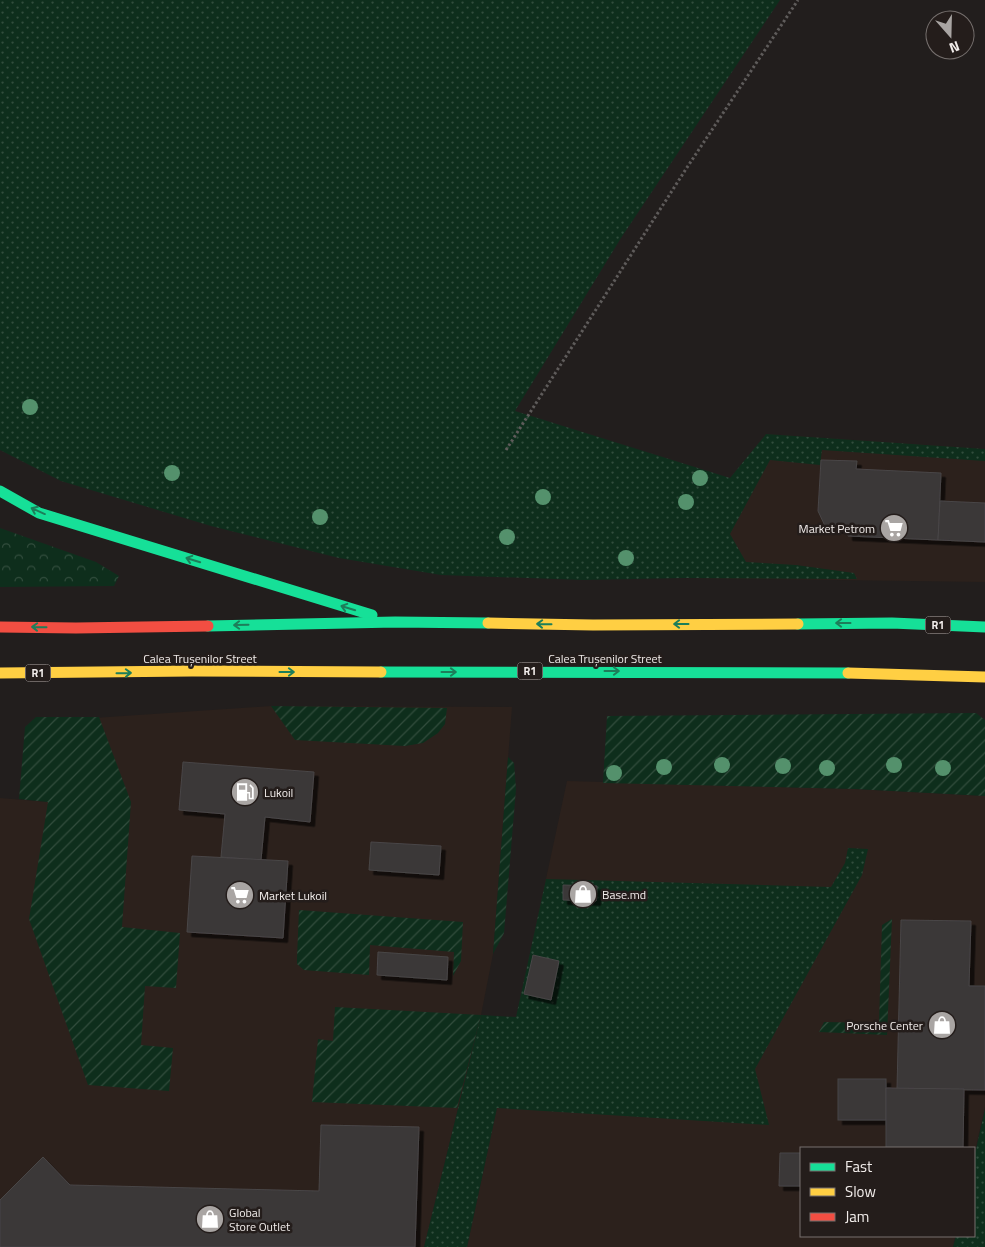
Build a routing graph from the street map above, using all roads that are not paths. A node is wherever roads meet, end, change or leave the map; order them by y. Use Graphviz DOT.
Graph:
graph roads {
  1 [pos="0,491"];
  2 [pos="395,622"];
  3 [pos="0,627"];
  4 [pos="985,627"];
  5 [pos="0,673"];
  6 [pos="985,677"];
  2 -- 1 [label="highway, one-way"];
  2 -- 3 [label="highway, R1, one-way"];
  4 -- 2 [label="highway, R1, one-way"];
  5 -- 6 [label="highway, Calea Trușenilor Street / R1, one-way"];
}
